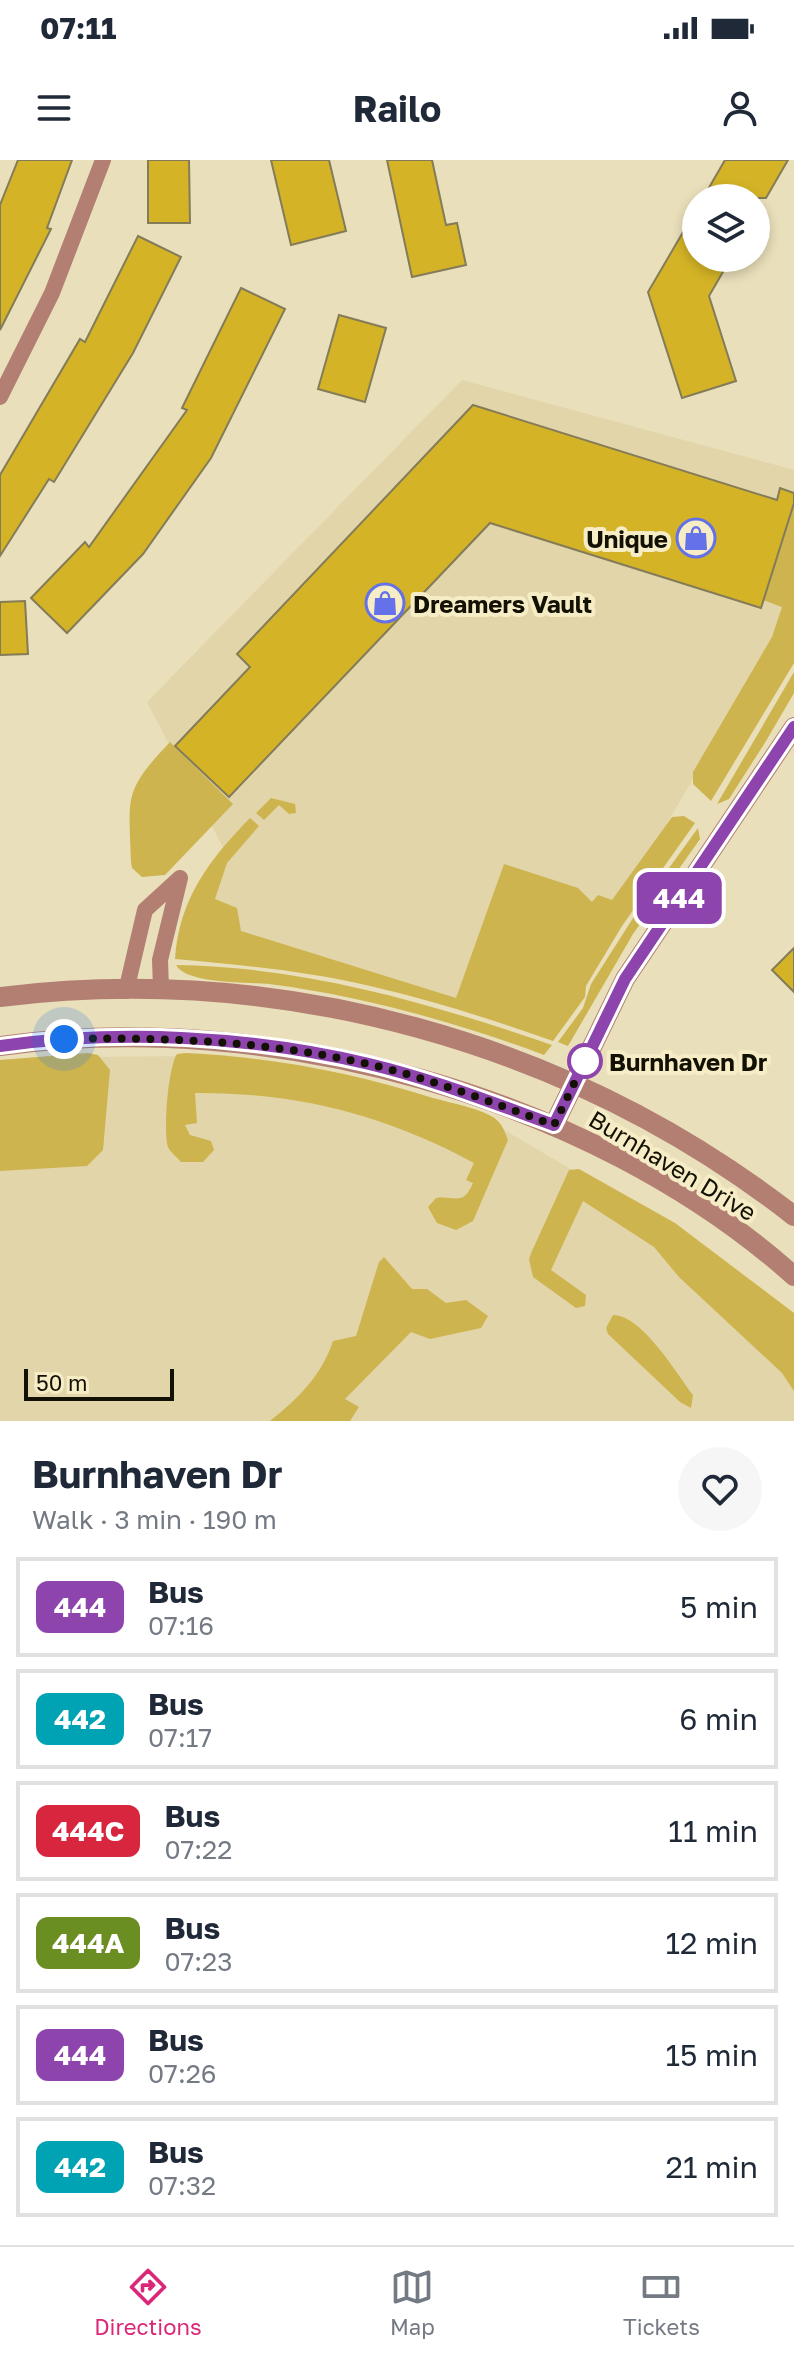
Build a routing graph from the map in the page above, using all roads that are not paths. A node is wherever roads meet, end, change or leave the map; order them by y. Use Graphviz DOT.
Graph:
graph roads {
  1 [pos="103,160"];
  2 [pos="0,397"];
  3 [pos="794,727"];
  4 [pos="161,989"];
  5 [pos="126,991"];
  6 [pos="0,997"];
  7 [pos="0,1046"];
  8 [pos="575,1082"];
  9 [pos="554,1125"];
  10 [pos="794,1216"];
  11 [pos="794,1276"];
  1 -- 2 [label="street"];
  3 -- 8 [label="street"];
  4 -- 5 [label="street, Burnhaven Drive"];
  4 -- 5 [label="street"];
  4 -- 8 [label="street, Burnhaven Drive"];
  5 -- 6 [label="street, Burnhaven Drive"];
  7 -- 9 [label="street, Burnhaven Drive"];
  8 -- 9 [label="street"];
  8 -- 10 [label="street, Burnhaven Drive"];
  9 -- 11 [label="street, Burnhaven Drive"];
}
